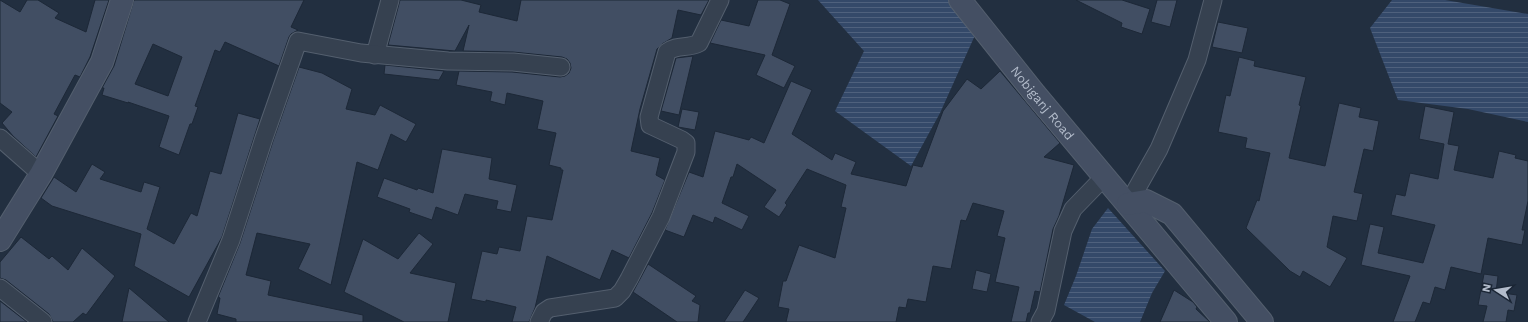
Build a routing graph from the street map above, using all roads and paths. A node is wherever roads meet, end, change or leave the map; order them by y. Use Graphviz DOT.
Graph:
graph roads {
  1 [pos="122,0"];
  2 [pos="390,0"];
  3 [pos="720,0"];
  4 [pos="960,0"];
  5 [pos="1213,0"];
  6 [pos="375,55"];
  7 [pos="561,67"];
  8 [pos="0,138"];
  9 [pos="41,174"];
  10 [pos="1105,176"];
  11 [pos="1128,204"];
  12 [pos="0,240"];
  13 [pos="0,288"];
  14 [pos="43,322"];
  15 [pos="198,322"];
  16 [pos="539,322"];
  17 [pos="1040,322"];
  18 [pos="1226,322"];
  19 [pos="1262,322"];
  1 -- 9 [label="main road"];
  2 -- 6 [label="street"];
  3 -- 16 [label="street"];
  4 -- 10 [label="main road, Nobiganj Road"];
  5 -- 11 [label="street"];
  6 -- 7 [label="street"];
  6 -- 15 [label="street"];
  8 -- 9 [label="street"];
  9 -- 12 [label="main road"];
  10 -- 11 [label="main road, Nobiganj Road"];
  10 -- 17 [label="street"];
  11 -- 18 [label="main road, Nobiganj Road"];
  11 -- 19 [label="main road"];
  13 -- 14 [label="street"];
}
